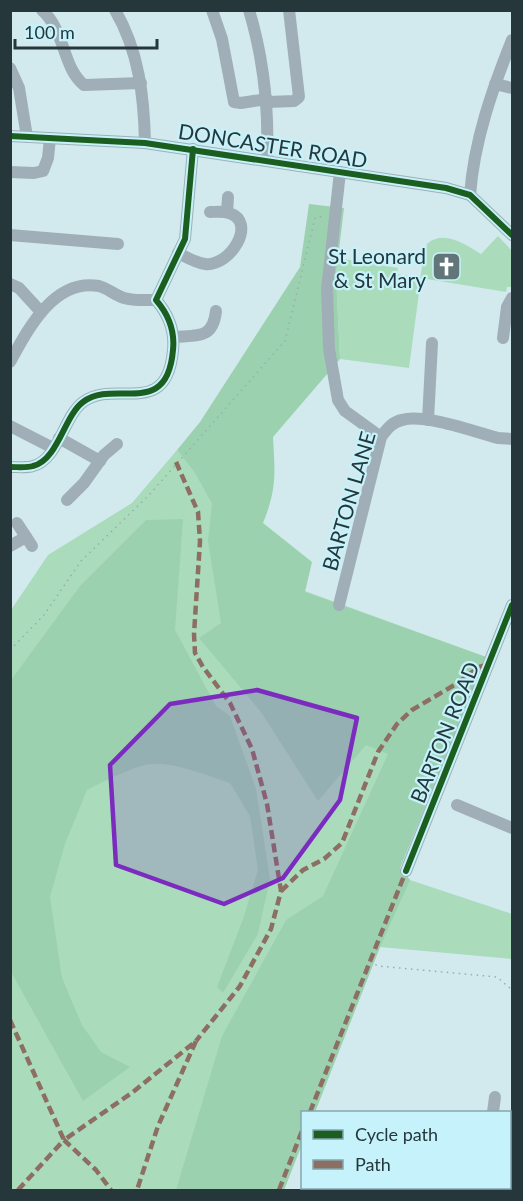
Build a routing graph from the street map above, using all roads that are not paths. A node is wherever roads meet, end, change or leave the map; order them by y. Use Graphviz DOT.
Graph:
graph roads {
  1 [pos="42,10"];
  2 [pos="115,10"];
  3 [pos="212,10"];
  4 [pos="249,10"];
  5 [pos="289,10"];
  6 [pos="513,40"];
  7 [pos="10,68"];
  8 [pos="141,83"];
  9 [pos="495,84"];
  10 [pos="513,88"];
  11 [pos="267,100"];
  12 [pos="10,136"];
  13 [pos="27,136"];
  14 [pos="50,138"];
  15 [pos="145,143"];
  16 [pos="193,149"];
  17 [pos="267,160"];
  18 [pos="10,172"];
  19 [pos="340,172"];
  20 [pos="471,195"];
  21 [pos="228,197"];
  22 [pos="210,212"];
  23 [pos="227,212"];
  24 [pos="10,235"];
  25 [pos="513,235"];
  26 [pos="118,244"];
  27 [pos="178,253"];
  28 [pos="10,284"];
  29 [pos="513,298"];
  30 [pos="156,300"];
  31 [pos="216,311"];
  32 [pos="41,312"];
  33 [pos="174,337"];
  34 [pos="503,338"];
  35 [pos="432,343"];
  36 [pos="10,362"];
  37 [pos="428,420"];
  38 [pos="10,426"];
  39 [pos="381,437"];
  40 [pos="513,439"];
  41 [pos="56,443"];
  42 [pos="117,444"];
  43 [pos="100,460"];
  44 [pos="10,467"];
  45 [pos="67,500"];
  46 [pos="17,524"];
  47 [pos="10,546"];
  48 [pos="339,605"];
  49 [pos="513,605"];
  50 [pos="457,805"];
  51 [pos="513,828"];
  52 [pos="406,871"];
  53 [pos="495,1097"];
  54 [pos="493,1111"];
  1 -- 8 [label="street"];
  2 -- 8 [label="street"];
  3 -- 11 [label="street"];
  4 -- 11 [label="street"];
  5 -- 11 [label="street"];
  6 -- 9 [label="street"];
  7 -- 13 [label="street"];
  8 -- 15 [label="street"];
  9 -- 10 [label="street"];
  9 -- 20 [label="street"];
  11 -- 17 [label="street"];
  12 -- 13 [label="street, DONCASTER ROAD"];
  13 -- 14 [label="street, DONCASTER ROAD"];
  14 -- 15 [label="street, DONCASTER ROAD"];
  14 -- 18 [label="street"];
  15 -- 16 [label="street, DONCASTER ROAD"];
  16 -- 17 [label="street, DONCASTER ROAD"];
  16 -- 27 [label="street"];
  17 -- 19 [label="street, DONCASTER ROAD"];
  19 -- 20 [label="street, DONCASTER ROAD"];
  19 -- 39 [label="street"];
  20 -- 25 [label="street, DONCASTER ROAD"];
  21 -- 23 [label="street"];
  22 -- 23 [label="street"];
  23 -- 27 [label="street"];
  24 -- 26 [label="street"];
  27 -- 30 [label="street"];
  28 -- 32 [label="street"];
  29 -- 34 [label="street"];
  30 -- 32 [label="street"];
  30 -- 33 [label="street"];
  31 -- 33 [label="street"];
  32 -- 36 [label="street"];
  33 -- 41 [label="street"];
  35 -- 37 [label="street"];
  37 -- 39 [label="street, BARTON LANE"];
  37 -- 40 [label="street, BARTON LANE"];
  38 -- 41 [label="street"];
  39 -- 48 [label="street, BARTON LANE"];
  41 -- 43 [label="street"];
  41 -- 44 [label="street"];
  42 -- 43 [label="street"];
  43 -- 45 [label="street"];
  46 -- 47 [label="street"];
  49 -- 52 [label="street, BARTON ROAD"];
  50 -- 51 [label="street"];
  53 -- 54 [label="street"];
}
